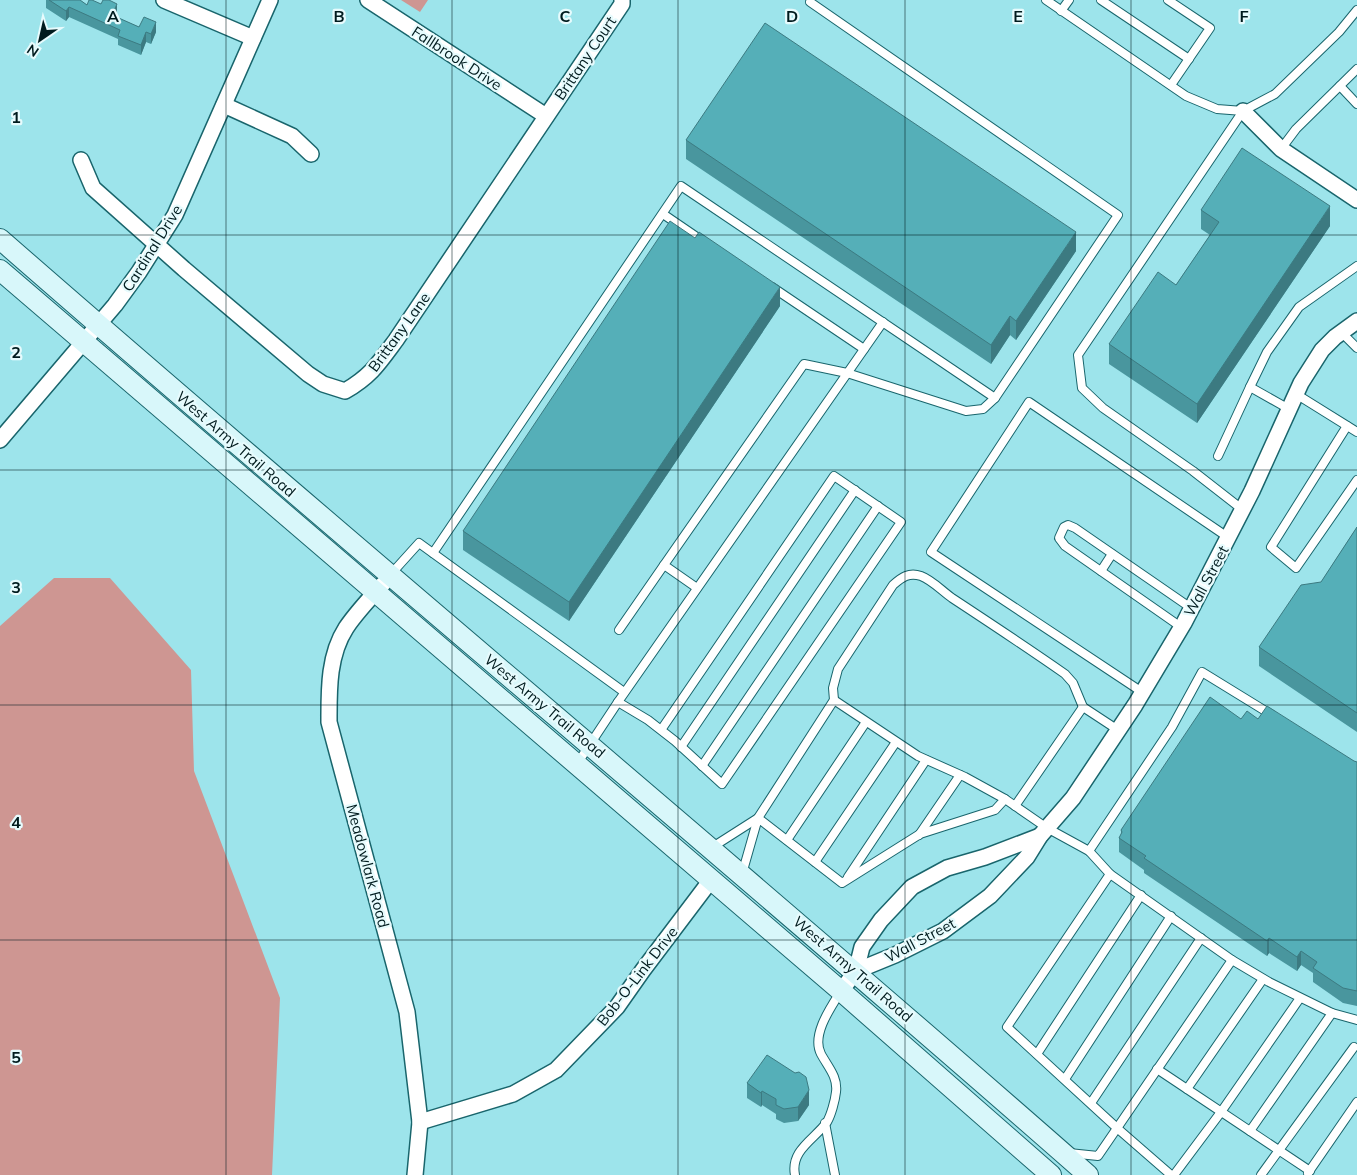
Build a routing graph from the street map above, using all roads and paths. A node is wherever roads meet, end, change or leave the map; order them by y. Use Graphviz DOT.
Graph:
graph roads {
  1 [pos="164,0"];
  2 [pos="270,0"];
  3 [pos="368,0"];
  4 [pos="622,0"];
  5 [pos="1046,0"];
  6 [pos="1069,0"];
  7 [pos="1101,0"];
  8 [pos="1168,0"];
  9 [pos="810,2"];
  10 [pos="1357,10"];
  11 [pos="1061,11"];
  12 [pos="253,38"];
  13 [pos="1189,58"];
  14 [pos="1357,69"];
  15 [pos="1171,86"];
  16 [pos="1340,86"];
  17 [pos="1357,104"];
  18 [pos="224,105"];
  19 [pos="1244,111"];
  20 [pos="546,116"];
  21 [pos="1281,149"];
  22 [pos="311,154"];
  23 [pos="81,160"];
  24 [pos="1357,200"];
  25 [pos="663,214"];
  26 [pos="0,239"];
  27 [pos="157,243"];
  28 [pos="711,246"];
  29 [pos="1357,266"];
  30 [pos="0,270"];
  31 [pos="767,284"];
  32 [pos="1357,321"];
  33 [pos="882,322"];
  34 [pos="99,325"];
  35 [pos="1341,332"];
  36 [pos="84,343"];
  37 [pos="1357,348"];
  38 [pos="864,349"];
  39 [pos="847,373"];
  40 [pos="1250,387"];
  41 [pos="1296,394"];
  42 [pos="995,398"];
  43 [pos="1289,409"];
  44 [pos="1347,426"];
  45 [pos="1357,432"];
  46 [pos="0,440"];
  47 [pos="1218,456"];
  48 [pos="1357,480"];
  49 [pos="855,490"];
  50 [pos="878,506"];
  51 [pos="1243,510"];
  52 [pos="1229,538"];
  53 [pos="433,553"];
  54 [pos="1112,554"];
  55 [pos="664,565"];
  56 [pos="1101,571"];
  57 [pos="390,575"];
  58 [pos="697,588"];
  59 [pos="376,592"];
  60 [pos="1191,608"];
  61 [pos="1181,627"];
  62 [pos="619,630"];
  63 [pos="624,692"];
  64 [pos="1142,692"];
  65 [pos="834,700"];
  66 [pos="618,702"];
  67 [pos="1083,707"];
  68 [pos="1278,719"];
  69 [pos="866,722"];
  70 [pos="661,730"];
  71 [pos="1118,730"];
  72 [pos="896,742"];
  73 [pos="590,744"];
  74 [pos="682,747"];
  75 [pos="926,760"];
  76 [pos="577,764"];
  77 [pos="702,766"];
  78 [pos="960,774"];
  79 [pos="1005,799"];
  80 [pos="1015,806"];
  81 [pos="758,818"];
  82 [pos="1044,832"];
  83 [pos="919,835"];
  84 [pos="787,840"];
  85 [pos="712,848"];
  86 [pos="1089,852"];
  87 [pos="815,862"];
  88 [pos="742,874"];
  89 [pos="1110,874"];
  90 [pos="711,880"];
  91 [pos="846,881"];
  92 [pos="1141,895"];
  93 [pos="1170,916"];
  94 [pos="1201,938"];
  95 [pos="1232,960"];
  96 [pos="856,971"];
  97 [pos="1263,979"];
  98 [pos="841,991"];
  99 [pos="1300,998"];
  100 [pos="1332,1013"];
  101 [pos="1357,1020"];
  102 [pos="1356,1047"];
  103 [pos="1037,1054"];
  104 [pos="1157,1069"];
  105 [pos="1065,1079"];
  106 [pos="1187,1089"];
  107 [pos="1357,1102"];
  108 [pos="1090,1104"];
  109 [pos="1221,1112"];
  110 [pos="420,1122"];
  111 [pos="825,1123"];
  112 [pos="1117,1128"];
  113 [pos="1250,1131"];
  114 [pos="1279,1150"];
  115 [pos="1062,1152"];
  116 [pos="1308,1173"];
  117 [pos="415,1175"];
  118 [pos="796,1175"];
  119 [pos="835,1175"];
  120 [pos="1051,1175"];
  121 [pos="1088,1175"];
  122 [pos="1172,1175"];
  123 [pos="1261,1175"];
  1 -- 12 [label="street"];
  2 -- 12 [label="street, Cardinal Drive"];
  3 -- 20 [label="street, Fallbrook Drive"];
  4 -- 20 [label="street, Brittany Court"];
  5 -- 11 [label="lane"];
  6 -- 11 [label="lane"];
  7 -- 13 [label="lane"];
  8 -- 13 [label="lane"];
  9 -- 42 [label="lane"];
  10 -- 19 [label="lane"];
  11 -- 15 [label="lane"];
  12 -- 18 [label="street, Cardinal Drive"];
  13 -- 15 [label="lane"];
  14 -- 16 [label="lane"];
  15 -- 19 [label="lane"];
  16 -- 17 [label="lane"];
  16 -- 21 [label="lane"];
  18 -- 22 [label="street"];
  18 -- 27 [label="street, Cardinal Drive"];
  19 -- 21 [label="street"];
  19 -- 51 [label="lane"];
  20 -- 27 [label="street, Brittany Lane"];
  21 -- 24 [label="street"];
  23 -- 27 [label="street"];
  25 -- 28 [label="lane"];
  25 -- 33 [label="lane"];
  25 -- 53 [label="lane"];
  26 -- 34 [label="main road, West Army Trail Road"];
  27 -- 34 [label="street, Cardinal Drive"];
  29 -- 40 [label="lane"];
  30 -- 36 [label="main road, West Army Trail Road"];
  31 -- 38 [label="lane"];
  32 -- 35 [label="street, Wall Street"];
  33 -- 38 [label="lane"];
  33 -- 42 [label="lane"];
  34 -- 36 [label="street, Cardinal Drive"];
  34 -- 57 [label="main road, West Army Trail Road"];
  35 -- 37 [label="lane"];
  35 -- 41 [label="street, Wall Street"];
  36 -- 46 [label="street, Cardinal Drive"];
  36 -- 59 [label="main road, West Army Trail Road"];
  38 -- 39 [label="lane"];
  39 -- 42 [label="lane"];
  39 -- 55 [label="lane"];
  39 -- 58 [label="lane"];
  40 -- 43 [label="lane"];
  40 -- 47 [label="lane"];
  41 -- 43 [label="street, Wall Street"];
  41 -- 44 [label="lane"];
  43 -- 51 [label="street, Wall Street"];
  44 -- 45 [label="lane"];
  44 -- 48 [label="lane"];
  49 -- 50 [label="lane"];
  49 -- 70 [label="lane"];
  49 -- 74 [label="lane"];
  50 -- 77 [label="lane"];
  50 -- 77 [label="lane"];
  51 -- 52 [label="street, Wall Street"];
  52 -- 60 [label="street, Wall Street"];
  52 -- 64 [label="lane"];
  53 -- 57 [label="lane"];
  53 -- 63 [label="lane"];
  54 -- 56 [label="lane"];
  54 -- 56 [label="lane"];
  54 -- 60 [label="lane"];
  55 -- 58 [label="lane"];
  55 -- 62 [label="lane"];
  56 -- 61 [label="lane"];
  57 -- 59 [label="street, Meadowlark Road"];
  57 -- 73 [label="main road, West Army Trail Road"];
  58 -- 63 [label="lane"];
  59 -- 76 [label="main road, West Army Trail Road"];
  59 -- 110 [label="street, Meadowlark Road"];
  60 -- 61 [label="street, Wall Street"];
  61 -- 64 [label="street, Wall Street"];
  63 -- 66 [label="lane"];
  64 -- 71 [label="street, Wall Street"];
  65 -- 67 [label="lane"];
  65 -- 69 [label="lane"];
  65 -- 81 [label="lane"];
  66 -- 70 [label="lane"];
  66 -- 73 [label="lane"];
  67 -- 71 [label="lane"];
  67 -- 80 [label="lane"];
  68 -- 86 [label="lane"];
  69 -- 72 [label="lane"];
  69 -- 84 [label="lane"];
  70 -- 74 [label="lane"];
  71 -- 82 [label="street, Wall Street"];
  72 -- 75 [label="lane"];
  72 -- 87 [label="lane"];
  73 -- 76 [label="lane"];
  73 -- 85 [label="main road, West Army Trail Road"];
  74 -- 77 [label="lane"];
  75 -- 78 [label="lane"];
  75 -- 91 [label="lane"];
  76 -- 90 [label="main road, West Army Trail Road"];
  78 -- 79 [label="lane"];
  78 -- 83 [label="lane"];
  79 -- 80 [label="lane"];
  79 -- 83 [label="lane"];
  80 -- 82 [label="lane"];
  81 -- 84 [label="lane"];
  81 -- 85 [label="lane"];
  81 -- 88 [label="lane"];
  82 -- 86 [label="lane"];
  82 -- 96 [label="street, Wall Street"];
  82 -- 96 [label="street, Wall Street"];
  83 -- 91 [label="lane"];
  84 -- 87 [label="lane"];
  85 -- 88 [label="main road, West Army Trail Road"];
  86 -- 89 [label="lane"];
  87 -- 91 [label="lane"];
  88 -- 96 [label="main road, West Army Trail Road"];
  89 -- 92 [label="lane"];
  89 -- 103 [label="lane"];
  90 -- 98 [label="main road, West Army Trail Road"];
  90 -- 110 [label="street, Bob-O-Link Drive"];
  92 -- 93 [label="lane"];
  92 -- 103 [label="lane"];
  93 -- 94 [label="lane"];
  93 -- 105 [label="lane"];
  94 -- 95 [label="lane"];
  94 -- 108 [label="lane"];
  95 -- 97 [label="lane"];
  95 -- 104 [label="lane"];
  96 -- 98 [label="street, Wall Street"];
  96 -- 115 [label="main road, West Army Trail Road"];
  97 -- 99 [label="lane"];
  97 -- 106 [label="lane"];
  98 -- 111 [label="lane"];
  98 -- 120 [label="main road, West Army Trail Road"];
  99 -- 100 [label="lane"];
  99 -- 109 [label="lane"];
  100 -- 101 [label="lane"];
  100 -- 113 [label="lane"];
  102 -- 114 [label="lane"];
  103 -- 105 [label="lane"];
  104 -- 106 [label="lane"];
  104 -- 112 [label="lane"];
  105 -- 108 [label="lane"];
  106 -- 109 [label="lane"];
  107 -- 116 [label="lane"];
  108 -- 112 [label="lane"];
  109 -- 113 [label="lane"];
  109 -- 122 [label="lane"];
  110 -- 117 [label="street, Meadowlark Road"];
  111 -- 118 [label="lane"];
  111 -- 119 [label="lane"];
  112 -- 115 [label="lane"];
  112 -- 122 [label="lane"];
  113 -- 114 [label="lane"];
  114 -- 116 [label="lane"];
  114 -- 123 [label="lane"];
  115 -- 121 [label="main road, West Army Trail Road"];
}
